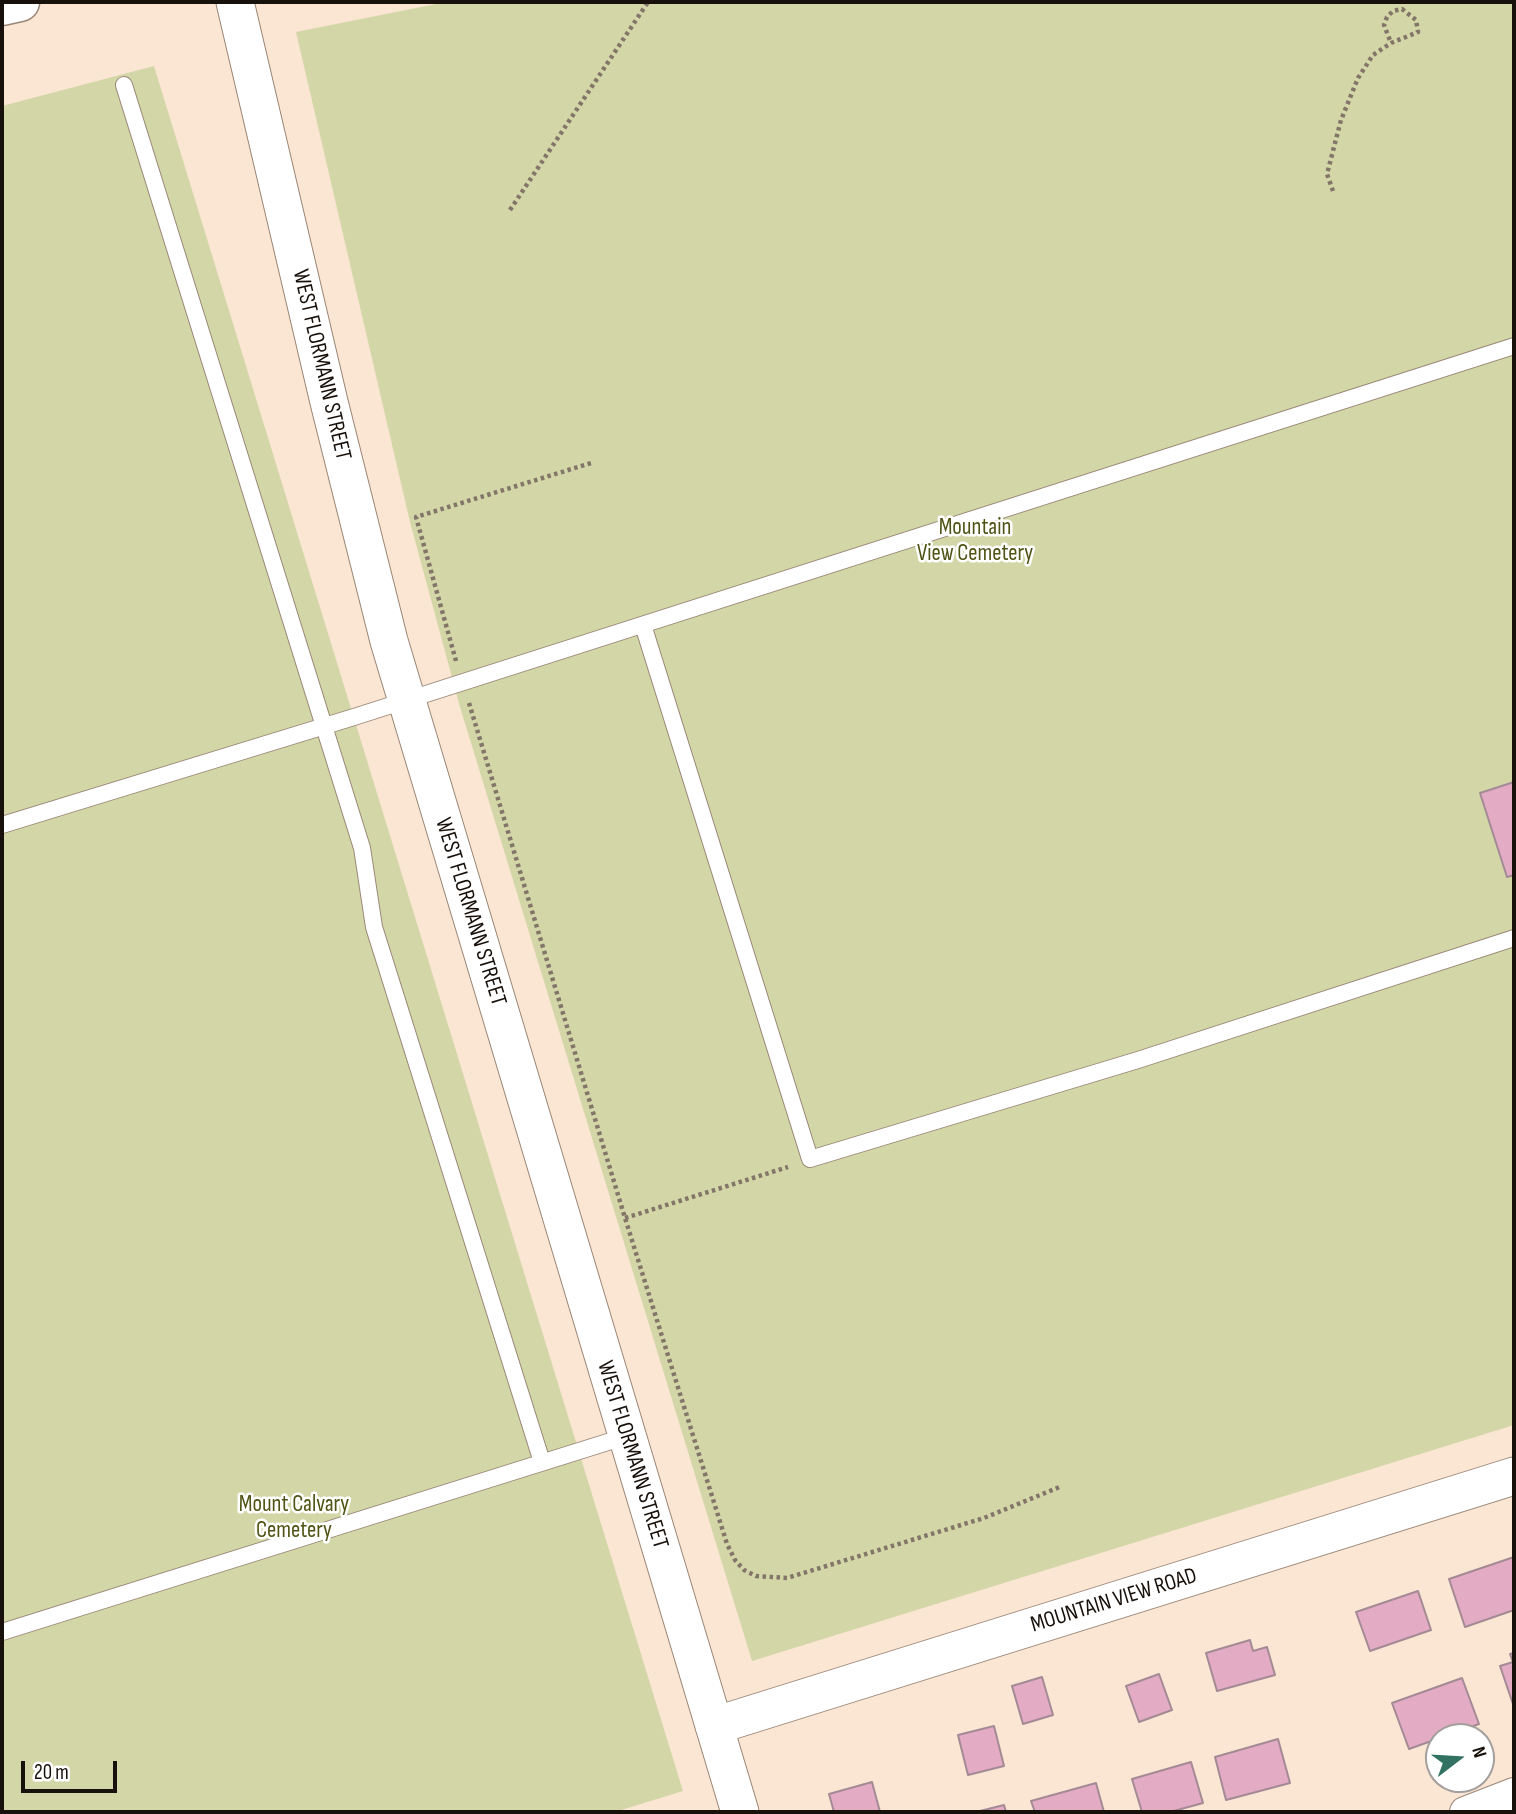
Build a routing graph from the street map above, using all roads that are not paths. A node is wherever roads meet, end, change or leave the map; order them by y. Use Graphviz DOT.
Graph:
graph roads {
  1 [pos="20,2"];
  2 [pos="235,2"];
  3 [pos="2,6"];
  4 [pos="124,85"];
  5 [pos="1514,346"];
  6 [pos="643,625"];
  7 [pos="407,700"];
  8 [pos="323,726"];
  9 [pos="2,825"];
  10 [pos="1514,938"];
  11 [pos="626,1436"];
  12 [pos="542,1462"];
  13 [pos="1514,1476"];
  14 [pos="2,1632"];
  15 [pos="713,1726"];
  16 [pos="1514,1793"];
  17 [pos="740,1812"];
  18 [pos="1465,1812"];
  1 -- 3 [label="main road"];
  2 -- 7 [label="street, WEST FLORMANN STREET"];
  4 -- 8 [label="lane"];
  5 -- 6 [label="lane"];
  6 -- 7 [label="lane"];
  6 -- 10 [label="lane"];
  7 -- 8 [label="lane"];
  7 -- 11 [label="street, WEST FLORMANN STREET"];
  8 -- 9 [label="lane"];
  8 -- 12 [label="lane"];
  11 -- 12 [label="lane"];
  11 -- 15 [label="street, WEST FLORMANN STREET"];
  12 -- 14 [label="lane"];
  13 -- 15 [label="street, MOUNTAIN VIEW ROAD"];
  15 -- 17 [label="street, WEST FLORMANN STREET"];
  16 -- 18 [label="street"];
}
